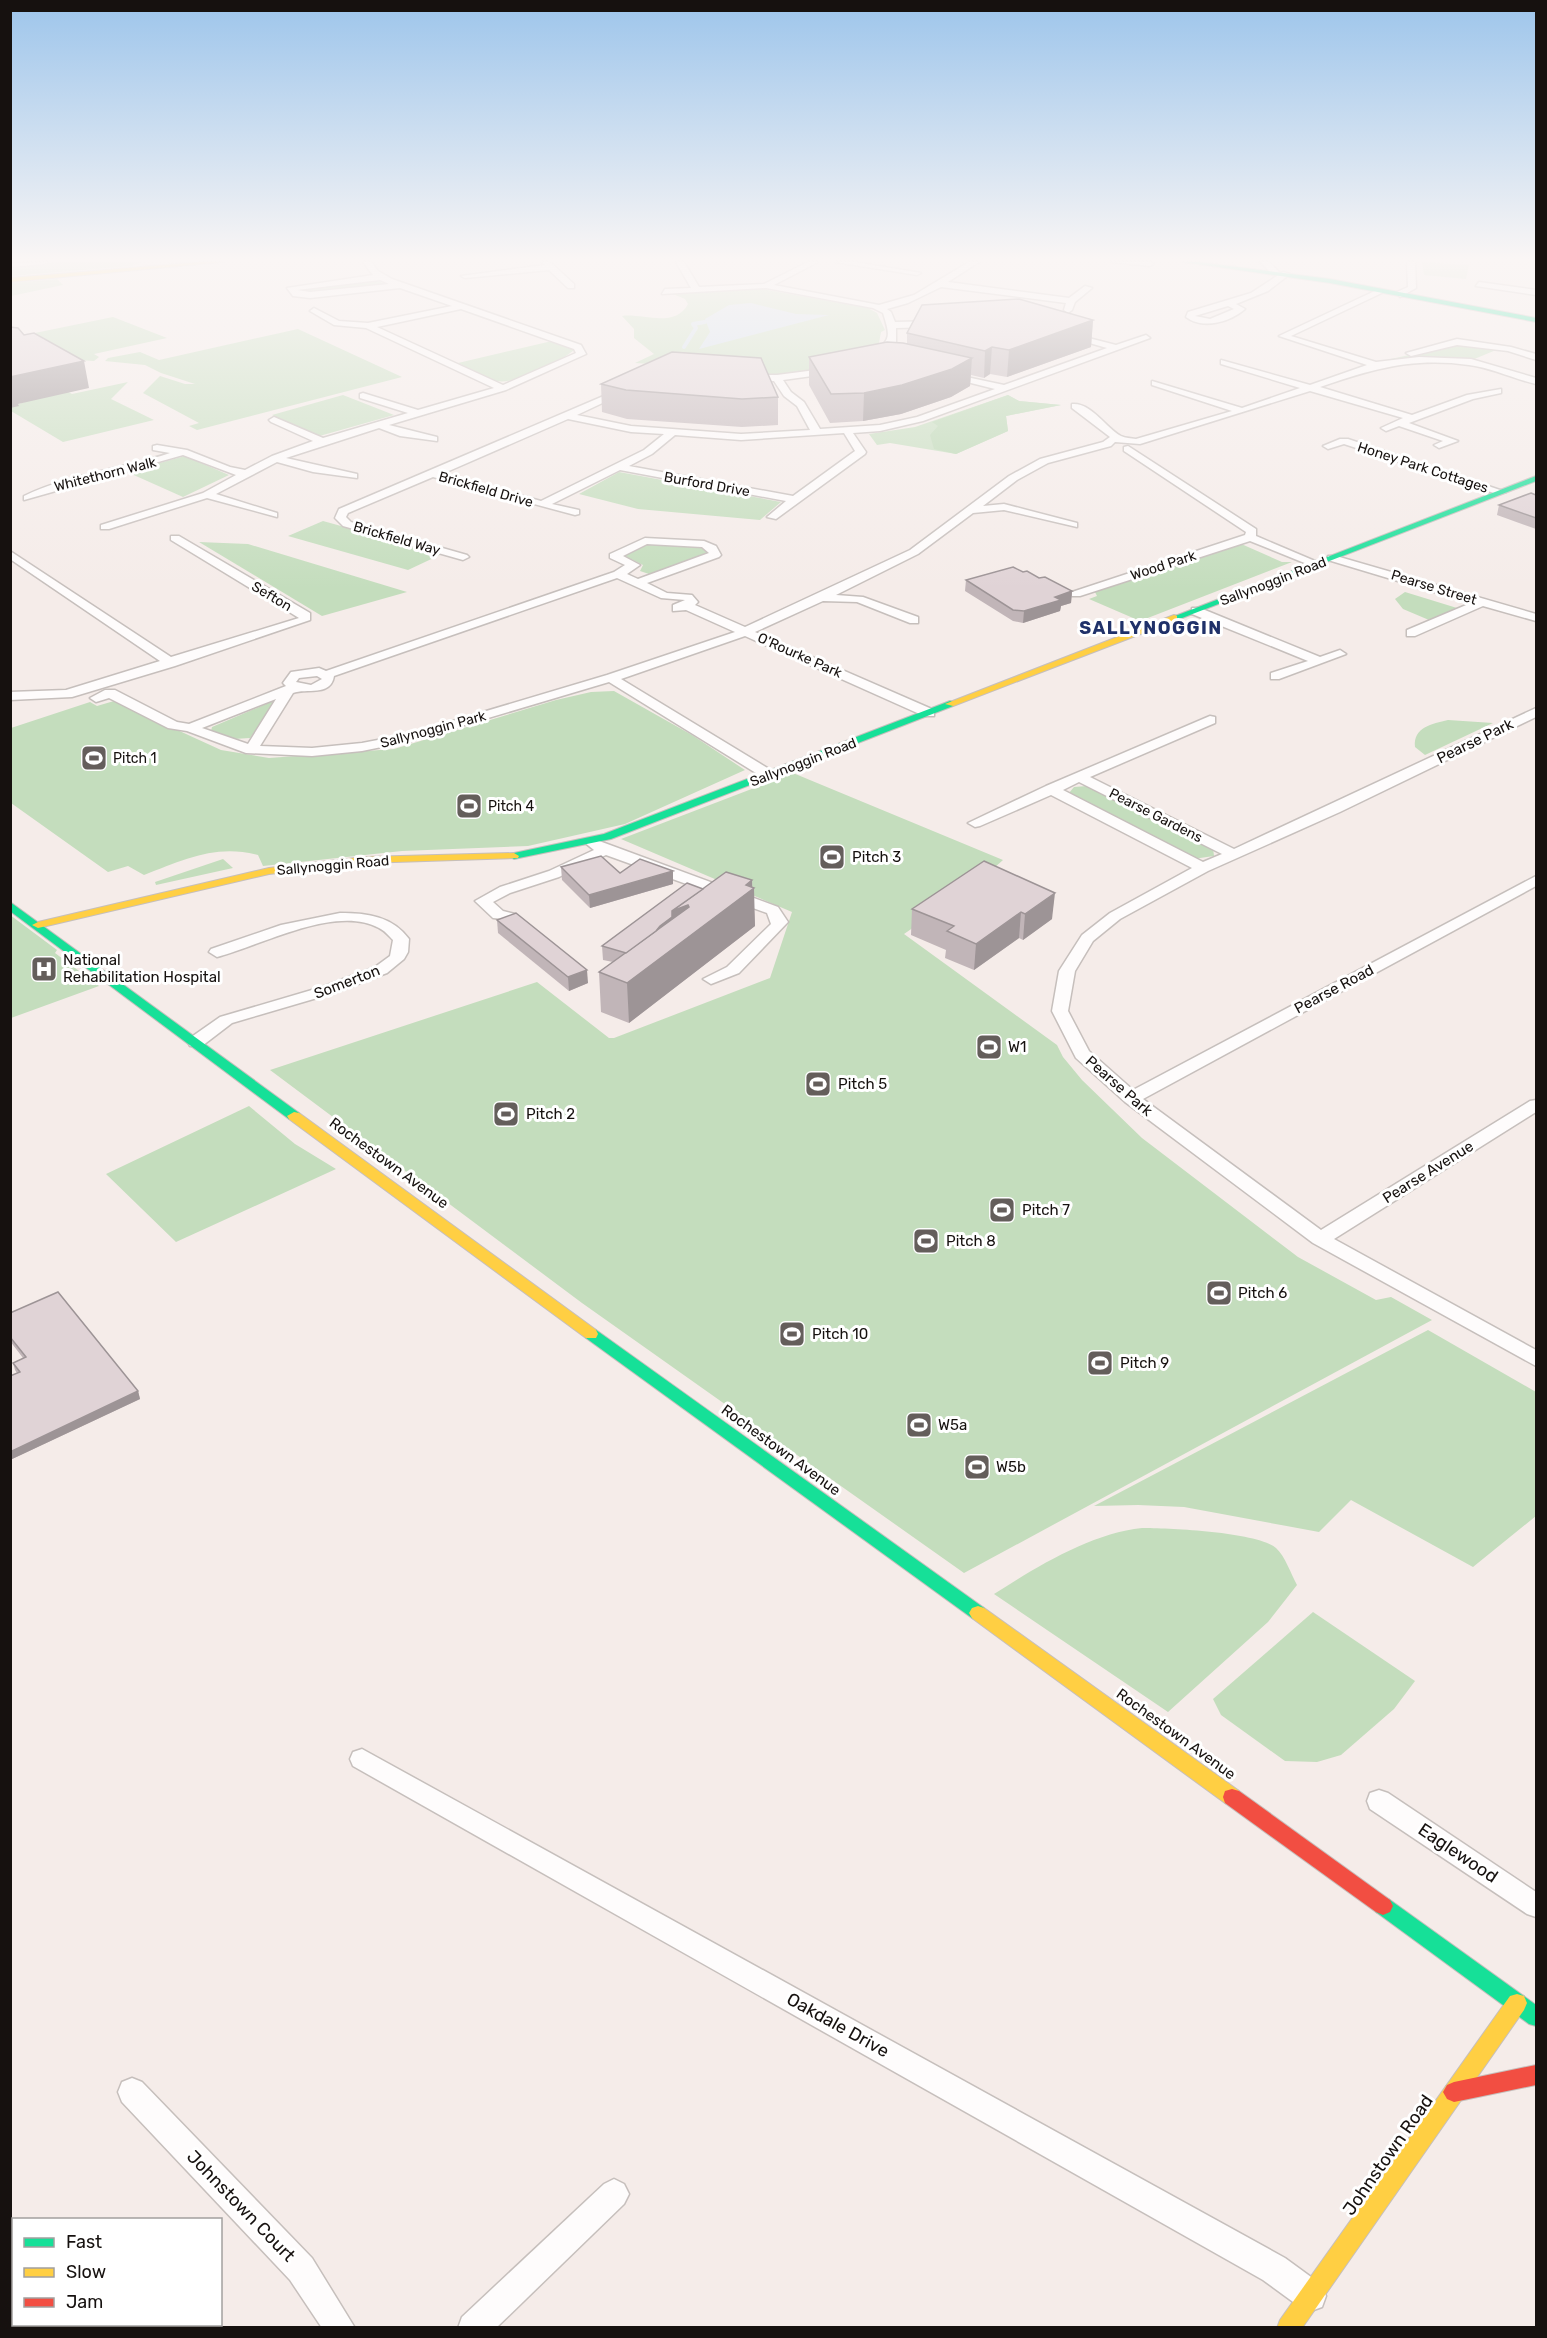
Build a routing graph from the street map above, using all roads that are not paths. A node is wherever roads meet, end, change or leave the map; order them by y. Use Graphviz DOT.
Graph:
graph roads {
  1 [pos="466,371"];
  2 [pos="544,371"];
  3 [pos="831,371"];
  4 [pos="932,371"];
  5 [pos="1055,371"];
  6 [pos="1255,371"];
  7 [pos="1355,371"];
  8 [pos="1502,371"];
  9 [pos="736,378"];
  10 [pos="777,378"];
  11 [pos="1536,381"];
  12 [pos="1155,383"];
  13 [pos="636,385"];
  14 [pos="503,388"];
  15 [pos="1312,388"];
  16 [pos="1007,389"];
  17 [pos="1498,391"];
  18 [pos="363,396"];
  19 [pos="1075,406"];
  20 [pos="1242,411"];
  21 [pos="417,413"];
  22 [pos="569,416"];
  23 [pos="1413,418"];
  24 [pos="274,420"];
  25 [pos="1399,423"];
  26 [pos="378,424"];
  27 [pos="1386,428"];
  28 [pos="847,431"];
  29 [pos="672,433"];
  30 [pos="817,433"];
  31 [pos="1467,436"];
  32 [pos="1357,437"];
  33 [pos="433,439"];
  34 [pos="321,441"];
  35 [pos="1112,441"];
  36 [pos="1344,441"];
  37 [pos="1453,441"];
  38 [pos="1132,445"];
  39 [pos="1438,445"];
  40 [pos="1328,446"];
  41 [pos="157,448"];
  42 [pos="183,452"];
  43 [pos="276,458"];
  44 [pos="619,467"];
  45 [pos="247,474"];
  46 [pos="432,474"];
  47 [pos="353,476"];
  48 [pos="1536,478"];
  49 [pos="1501,492"];
  50 [pos="207,495"];
  51 [pos="989,496"];
  52 [pos="28,498"];
  53 [pos="796,500"];
  54 [pos="542,505"];
  55 [pos="1004,507"];
  56 [pos="972,510"];
  57 [pos="575,512"];
  58 [pos="273,515"];
  59 [pos="772,518"];
  60 [pos="1073,525"];
  61 [pos="105,527"];
  62 [pos="1250,537"];
  63 [pos="175,538"];
  64 [pos="10,554"];
  65 [pos="1332,558"];
  66 [pos="436,561"];
  67 [pos="1316,564"];
  68 [pos="618,574"];
  69 [pos="637,583"];
  70 [pos="848,585"];
  71 [pos="1076,594"];
  72 [pos="820,598"];
  73 [pos="859,599"];
  74 [pos="1483,602"];
  75 [pos="1196,611"];
  76 [pos="1536,618"];
  77 [pos="914,620"];
  78 [pos="745,631"];
  79 [pos="1411,633"];
  80 [pos="1340,654"];
  81 [pos="1320,661"];
  82 [pos="171,663"];
  83 [pos="1275,676"];
  84 [pos="611,678"];
  85 [pos="292,690"];
  86 [pos="10,696"];
  87 [pos="96,698"];
  88 [pos="1536,712"];
  89 [pos="928,713"];
  90 [pos="1210,720"];
  91 [pos="190,728"];
  92 [pos="252,750"];
  93 [pos="769,775"];
  94 [pos="1079,777"];
  95 [pos="1052,789"];
  96 [pos="975,822"];
  97 [pos="591,842"];
  98 [pos="605,850"];
  99 [pos="1233,854"];
  100 [pos="1203,868"];
  101 [pos="1536,880"];
  102 [pos="734,895"];
  103 [pos="10,905"];
  104 [pos="715,909"];
  105 [pos="510,917"];
  106 [pos="39,926"];
  107 [pos="217,952"];
  108 [pos="711,979"];
  109 [pos="196,1042"];
  110 [pos="1131,1098"];
  111 [pos="1536,1105"];
  112 [pos="1320,1239"];
  113 [pos="1536,1359"];
  114 [pos="362,1759"];
  115 [pos="1379,1801"];
  116 [pos="1536,1906"];
  117 [pos="1517,2003"];
  118 [pos="1536,2017"];
  119 [pos="1536,2075"];
  120 [pos="132,2092"];
  121 [pos="1454,2092"];
  122 [pos="614,2194"];
  123 [pos="1311,2296"];
  124 [pos="340,2328"];
  125 [pos="473,2328"];
  126 [pos="1288,2328"];
  1 -- 14 [label="street"];
  2 -- 14 [label="street"];
  3 -- 10 [label="street"];
  4 -- 16 [label="street"];
  5 -- 16 [label="street"];
  6 -- 15 [label="street"];
  7 -- 15 [label="street"];
  8 -- 11 [label="street"];
  9 -- 10 [label="street"];
  10 -- 30 [label="street"];
  12 -- 20 [label="street"];
  13 -- 22 [label="street, Brickfield Drive"];
  14 -- 21 [label="street"];
  15 -- 20 [label="street"];
  15 -- 23 [label="street"];
  16 -- 28 [label="street"];
  17 -- 23 [label="street"];
  18 -- 21 [label="street"];
  19 -- 35 [label="street"];
  20 -- 38 [label="street"];
  21 -- 26 [label="street"];
  22 -- 29 [label="street"];
  22 -- 46 [label="street, Brickfield Drive"];
  23 -- 25 [label="street"];
  24 -- 34 [label="street"];
  25 -- 27 [label="street"];
  25 -- 37 [label="street"];
  26 -- 33 [label="street"];
  26 -- 34 [label="street"];
  28 -- 30 [label="street"];
  28 -- 53 [label="street"];
  29 -- 30 [label="street"];
  29 -- 44 [label="street, Brickfield Drive"];
  31 -- 37 [label="street"];
  32 -- 36 [label="street, Honey Park Cottages"];
  34 -- 43 [label="street"];
  35 -- 38 [label="street"];
  35 -- 51 [label="street, O'Rourke Park"];
  36 -- 40 [label="street, Honey Park Cottages"];
  36 -- 49 [label="street, Honey Park Cottages"];
  37 -- 39 [label="street"];
  38 -- 62 [label="street"];
  41 -- 42 [label="street, Whitethorn Walk"];
  42 -- 45 [label="street, Whitethorn Walk"];
  42 -- 52 [label="street, Whitethorn Walk"];
  43 -- 45 [label="street"];
  43 -- 47 [label="street"];
  44 -- 53 [label="street, Burford Drive"];
  44 -- 54 [label="street, Brickfield Drive"];
  45 -- 50 [label="street"];
  46 -- 54 [label="street, Brickfield Drive"];
  46 -- 66 [label="street, Brickfield Way"];
  48 -- 49 [label="main road, Sallynoggin Road"];
  49 -- 65 [label="main road, Sallynoggin Road"];
  50 -- 58 [label="street"];
  50 -- 61 [label="street"];
  51 -- 55 [label="street"];
  51 -- 56 [label="street, O'Rourke Park"];
  53 -- 59 [label="street"];
  54 -- 57 [label="street, Brickfield Drive"];
  55 -- 56 [label="street"];
  55 -- 60 [label="street"];
  56 -- 70 [label="street, O'Rourke Park"];
  62 -- 67 [label="street"];
  62 -- 71 [label="street, Wood Park"];
  63 -- 82 [label="street, Sefton"];
  64 -- 82 [label="street"];
  65 -- 67 [label="main road, Sallynoggin Road"];
  65 -- 74 [label="street, Pearse Street"];
  67 -- 75 [label="main road, Sallynoggin Road"];
  68 -- 69 [label="street"];
  68 -- 69 [label="street"];
  68 -- 85 [label="street"];
  69 -- 78 [label="street"];
  70 -- 72 [label="street, O'Rourke Park"];
  70 -- 73 [label="street"];
  72 -- 73 [label="street, O'Rourke Park"];
  72 -- 78 [label="street, O'Rourke Park"];
  73 -- 77 [label="street, O'Rourke Park"];
  74 -- 76 [label="street, Pearse Street"];
  74 -- 79 [label="street"];
  75 -- 81 [label="street"];
  75 -- 89 [label="main road, Sallynoggin Road"];
  78 -- 84 [label="street, Sallynoggin Park"];
  78 -- 89 [label="street, O'Rourke Park"];
  80 -- 81 [label="street"];
  81 -- 83 [label="street"];
  82 -- 86 [label="street, Sefton"];
  84 -- 92 [label="street, Sallynoggin Park"];
  84 -- 93 [label="street"];
  85 -- 91 [label="street"];
  85 -- 92 [label="street"];
  87 -- 91 [label="street, Sallynoggin Park"];
  88 -- 99 [label="street, Pearse Park"];
  89 -- 93 [label="main road, Sallynoggin Road"];
  90 -- 94 [label="street, Pearse Gardens"];
  91 -- 92 [label="street, Sallynoggin Park"];
  93 -- 97 [label="main road, Sallynoggin Road"];
  94 -- 95 [label="street, Pearse Gardens"];
  94 -- 99 [label="street, Pearse Gardens"];
  95 -- 96 [label="street, Pearse Gardens"];
  95 -- 100 [label="street, Pearse Gardens"];
  97 -- 98 [label="street"];
  97 -- 106 [label="main road, Sallynoggin Road"];
  98 -- 102 [label="street"];
  98 -- 105 [label="street"];
  99 -- 100 [label="street, Pearse Park"];
  100 -- 110 [label="street, Pearse Park"];
  101 -- 110 [label="street, Pearse Road"];
  102 -- 104 [label="street"];
  102 -- 108 [label="street"];
  103 -- 106 [label="main road, Rochestown Avenue"];
  106 -- 109 [label="main road, Rochestown Avenue"];
  107 -- 109 [label="street, Somerton"];
  109 -- 117 [label="main road, Rochestown Avenue"];
  110 -- 112 [label="street, Pearse Park"];
  111 -- 112 [label="street, Pearse Avenue"];
  112 -- 113 [label="street, Pearse Park"];
  114 -- 123 [label="street, Oakdale Drive"];
  115 -- 116 [label="street, Eaglewood"];
  117 -- 118 [label="main road, Rochestown Avenue"];
  117 -- 121 [label="main road, Johnstown Road"];
  119 -- 121 [label="main road"];
  120 -- 124 [label="street, Johnstown Court"];
  121 -- 123 [label="main road, Johnstown Road"];
  122 -- 125 [label="street"];
  123 -- 126 [label="main road, Johnstown Road"];
}
